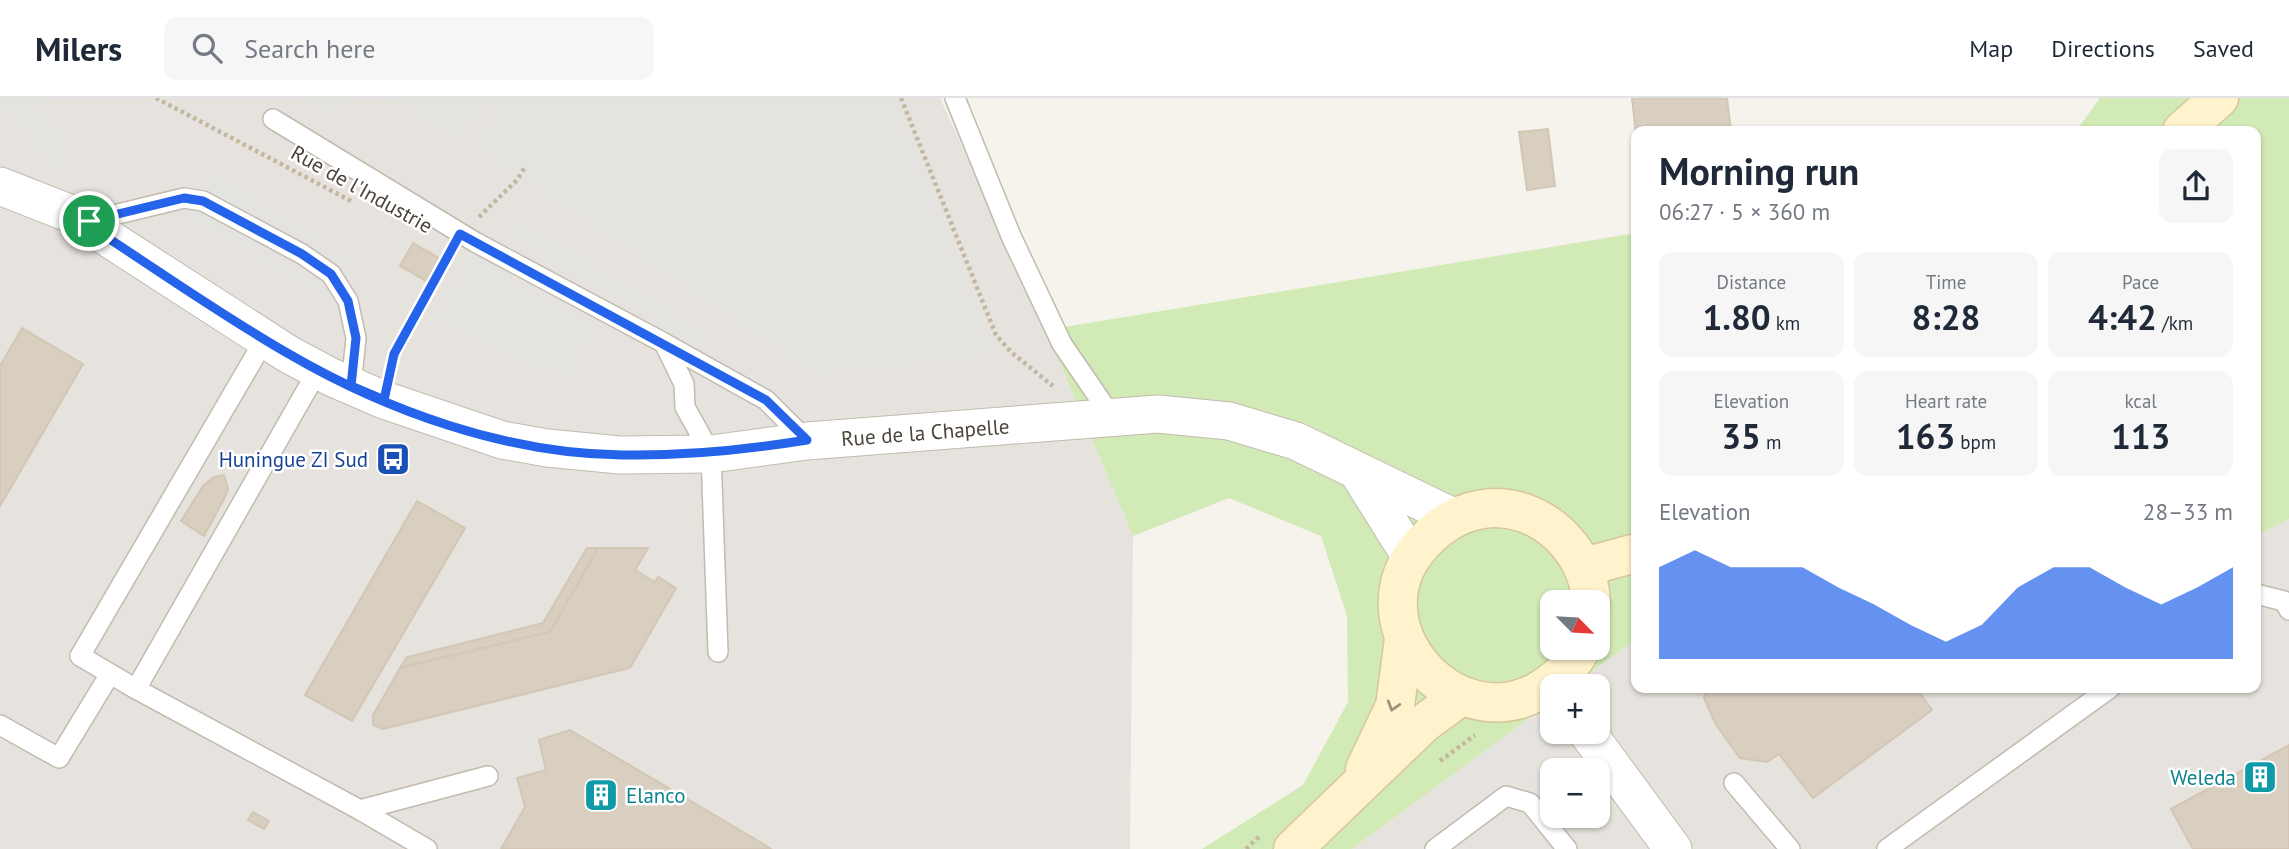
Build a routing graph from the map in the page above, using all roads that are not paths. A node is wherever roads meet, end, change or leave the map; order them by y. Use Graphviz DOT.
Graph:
graph roads {
  1 [pos="955,98"];
  2 [pos="2219,98"];
  3 [pos="273,119"];
  4 [pos="2188,126"];
  5 [pos="0,186"];
  6 [pos="89,221"];
  7 [pos="265,339"];
  8 [pos="664,343"];
  9 [pos="318,370"];
  10 [pos="368,393"];
  11 [pos="1112,417"];
  12 [pos="807,440"];
  13 [pos="711,454"];
  14 [pos="1359,474"];
  15 [pos="1455,518"];
  16 [pos="1631,555"];
  17 [pos="1411,557"];
  18 [pos="1588,585"];
  19 [pos="2261,595"];
  20 [pos="2289,610"];
  21 [pos="1404,639"];
  22 [pos="718,652"];
  23 [pos="1575,660"];
  24 [pos="110,674"];
  25 [pos="1563,674"];
  26 [pos="136,689"];
  27 [pos="1540,691"];
  28 [pos="2103,693"];
  29 [pos="1461,696"];
  30 [pos="0,725"];
  31 [pos="1596,744"];
  32 [pos="488,776"];
  33 [pos="1734,783"];
  34 [pos="1353,793"];
  35 [pos="360,810"];
  36 [pos="427,849"];
  37 [pos="1293,849"];
  38 [pos="1435,849"];
  39 [pos="1567,849"];
  40 [pos="1673,849"];
  41 [pos="1790,849"];
  42 [pos="1887,849"];
  1 -- 11 [label="lane"];
  2 -- 4 [label="main road"];
  3 -- 8 [label="lane"];
  5 -- 6 [label="street, Rue de la Chapelle"];
  6 -- 7 [label="street, Rue de la Chapelle"];
  6 -- 10 [label="lane"];
  7 -- 9 [label="street, Rue de la Chapelle"];
  7 -- 24 [label="lane"];
  8 -- 12 [label="lane"];
  8 -- 13 [label="lane"];
  9 -- 10 [label="street, Rue de la Chapelle"];
  9 -- 26 [label="lane"];
  10 -- 13 [label="street, Rue de la Chapelle"];
  11 -- 12 [label="street, Rue de la Chapelle"];
  11 -- 14 [label="street, Rue de la Chapelle"];
  12 -- 13 [label="street, Rue de la Chapelle"];
  13 -- 22 [label="lane"];
  14 -- 15 [label="street, Rue de la Chapelle"];
  14 -- 17 [label="street"];
  15 -- 17 [label="main road"];
  15 -- 18 [label="main road"];
  16 -- 18 [label="main road"];
  17 -- 21 [label="main road"];
  19 -- 20 [label="lane"];
  21 -- 29 [label="main road"];
  21 -- 34 [label="main road, one-way"];
  23 -- 25 [label="main road"];
  24 -- 26 [label="lane"];
  24 -- 30 [label="lane"];
  26 -- 35 [label="lane"];
  27 -- 29 [label="main road"];
  28 -- 42 [label="lane"];
  29 -- 34 [label="main road"];
  31 -- 40 [label="street"];
  32 -- 35 [label="lane"];
  33 -- 41 [label="lane"];
  34 -- 37 [label="main road"];
  35 -- 36 [label="lane"];
  38 -- 39 [label="lane"];
}
